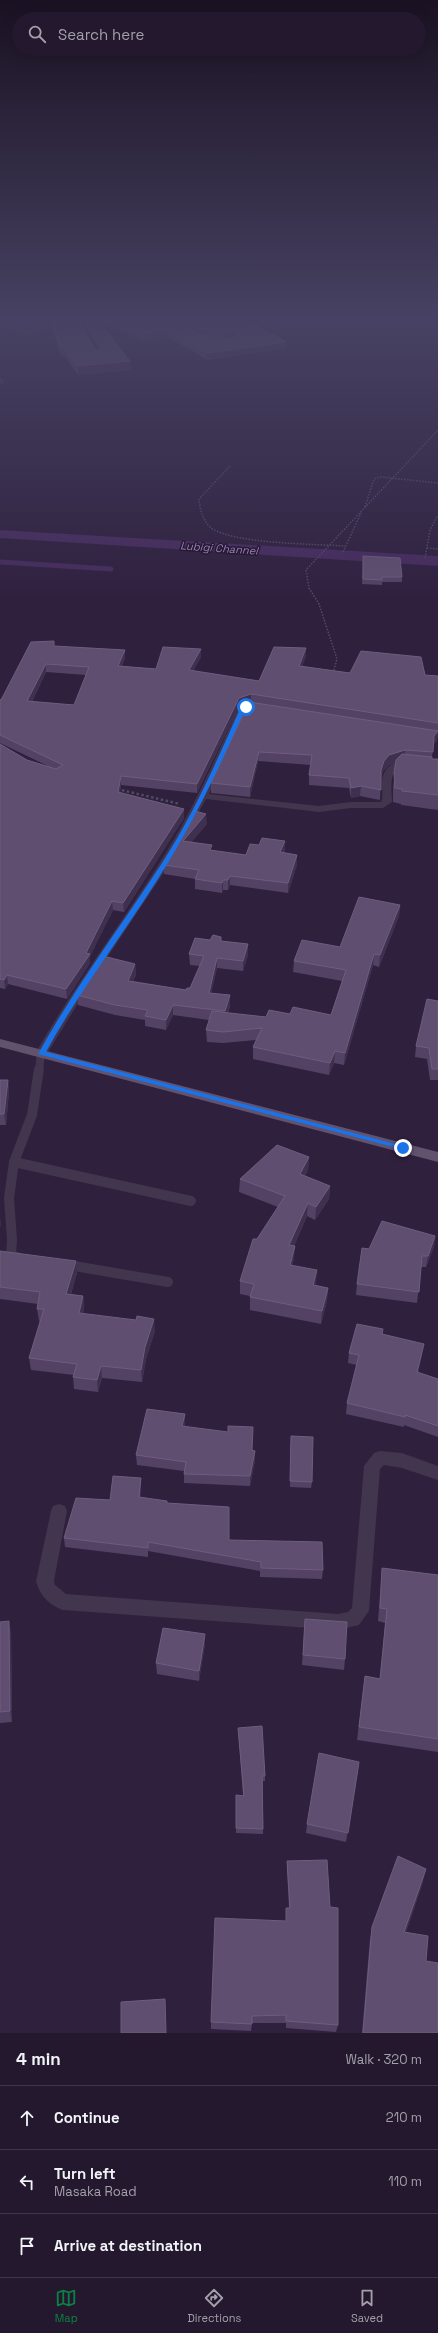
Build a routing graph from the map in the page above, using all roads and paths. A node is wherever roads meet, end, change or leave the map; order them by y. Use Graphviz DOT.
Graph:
graph roads {
  1 [pos="438,430"];
  2 [pos="230,466"];
  3 [pos="438,483"];
  4 [pos="438,515"];
  5 [pos="345,546"];
  6 [pos="428,548"];
  7 [pos="438,549"];
  8 [pos="343,552"];
  9 [pos="425,558"];
  10 [pos="328,676"];
  11 [pos="273,709"];
  12 [pos="438,767"];
  13 [pos="114,789"];
  14 [pos="203,796"];
  15 [pos="197,808"];
  16 [pos="0,1043"];
  17 [pos="42,1054"];
  18 [pos="438,1157"];
  19 [pos="14,1162"];
  20 [pos="191,1201"];
  21 [pos="26,1258"];
  22 [pos="58,1264"];
  23 [pos="168,1282"];
  24 [pos="438,1473"];
  25 [pos="59,1511"];
  1 -- 10 [label="path"];
  2 -- 5 [label="path"];
  3 -- 5 [label="path"];
  4 -- 6 [label="path"];
  5 -- 8 [label="path"];
  6 -- 7 [label="path"];
  6 -- 9 [label="path"];
  11 -- 14 [label="street"];
  12 -- 14 [label="street"];
  13 -- 15 [label="path"];
  14 -- 15 [label="street"];
  15 -- 17 [label="street"];
  16 -- 17 [label="main road"];
  17 -- 18 [label="main road"];
  17 -- 19 [label="lane"];
  19 -- 20 [label="lane"];
  19 -- 21 [label="lane"];
  22 -- 23 [label="lane"];
  24 -- 25 [label="street"];
}
